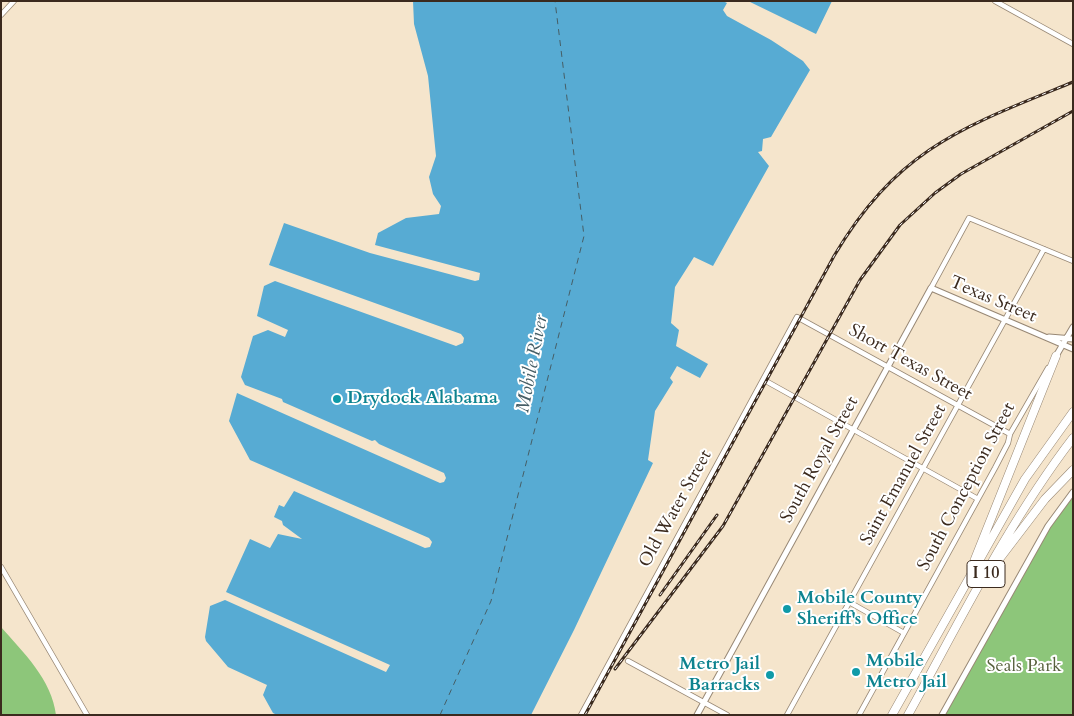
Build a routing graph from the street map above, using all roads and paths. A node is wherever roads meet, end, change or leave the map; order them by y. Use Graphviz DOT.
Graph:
graph roads {
  1 [pos="14,1"];
  2 [pos="995,1"];
  3 [pos="1,15"];
  4 [pos="1073,44"];
  5 [pos="1044,249"];
  6 [pos="1073,261"];
  7 [pos="931,288"];
  8 [pos="797,317"];
  9 [pos="1005,320"];
  10 [pos="1073,327"];
  11 [pos="1044,337"];
  12 [pos="1070,338"];
  13 [pos="1063,344"];
  14 [pos="1073,348"];
  15 [pos="1056,356"];
  16 [pos="887,366"];
  17 [pos="764,380"];
  18 [pos="958,405"];
  19 [pos="1073,412"];
  20 [pos="853,430"];
  21 [pos="1010,434"];
  22 [pos="1073,438"];
  23 [pos="923,468"];
  24 [pos="1073,470"];
  25 [pos="1073,492"];
  26 [pos="978,499"];
  27 [pos="1,567"];
  28 [pos="966,581"];
  29 [pos="976,592"];
  30 [pos="850,602"];
  31 [pos="904,632"];
  32 [pos="628,661"];
  33 [pos="703,702"];
  34 [pos="87,715"];
  35 [pos="581,715"];
  36 [pos="697,715"];
  37 [pos="727,715"];
  38 [pos="787,715"];
  39 [pos="860,715"];
  40 [pos="892,715"];
  41 [pos="908,715"];
  42 [pos="942,715"];
  1 -- 3 [label="street"];
  2 -- 4 [label="street"];
  5 -- 6 [label="street"];
  5 -- 7 [label="street, South Royal Street"];
  5 -- 9 [label="street, Saint Emanuel Street"];
  7 -- 9 [label="street, Texas Street"];
  7 -- 16 [label="street, South Royal Street"];
  8 -- 16 [label="street, Short Texas Street"];
  8 -- 17 [label="street, Old Water Street"];
  9 -- 11 [label="street, Texas Street"];
  9 -- 18 [label="street, Saint Emanuel Street"];
  10 -- 12 [label="street, South Conception Street"];
  11 -- 12 [label="street, Texas Street"];
  11 -- 13 [label="street, Texas Street"];
  12 -- 13 [label="street, South Conception Street"];
  13 -- 14 [label="street, Texas Street"];
  13 -- 15 [label="street, South Conception Street"];
  15 -- 21 [label="street, South Conception Street"];
  15 -- 28 [label="highway"];
  16 -- 18 [label="street, Short Texas Street"];
  16 -- 20 [label="street, South Royal Street"];
  17 -- 20 [label="street"];
  17 -- 35 [label="street, Old Water Street"];
  18 -- 21 [label="street, Short Texas Street"];
  18 -- 23 [label="street, Saint Emanuel Street"];
  19 -- 28 [label="highway, I 10"];
  20 -- 23 [label="street"];
  20 -- 33 [label="street, South Royal Street"];
  21 -- 26 [label="street, South Conception Street"];
  22 -- 29 [label="highway, I 10"];
  23 -- 26 [label="street"];
  23 -- 30 [label="street, Saint Emanuel Street"];
  24 -- 29 [label="highway"];
  25 -- 42 [label="street"];
  26 -- 31 [label="street, South Conception Street"];
  27 -- 34 [label="street"];
  28 -- 40 [label="highway, I 10"];
  29 -- 41 [label="highway, I 10"];
  30 -- 31 [label="street"];
  30 -- 38 [label="street, Saint Emanuel Street"];
  31 -- 39 [label="street, South Conception Street"];
  32 -- 33 [label="street"];
  33 -- 36 [label="street, South Royal Street"];
  33 -- 37 [label="street"];
}
